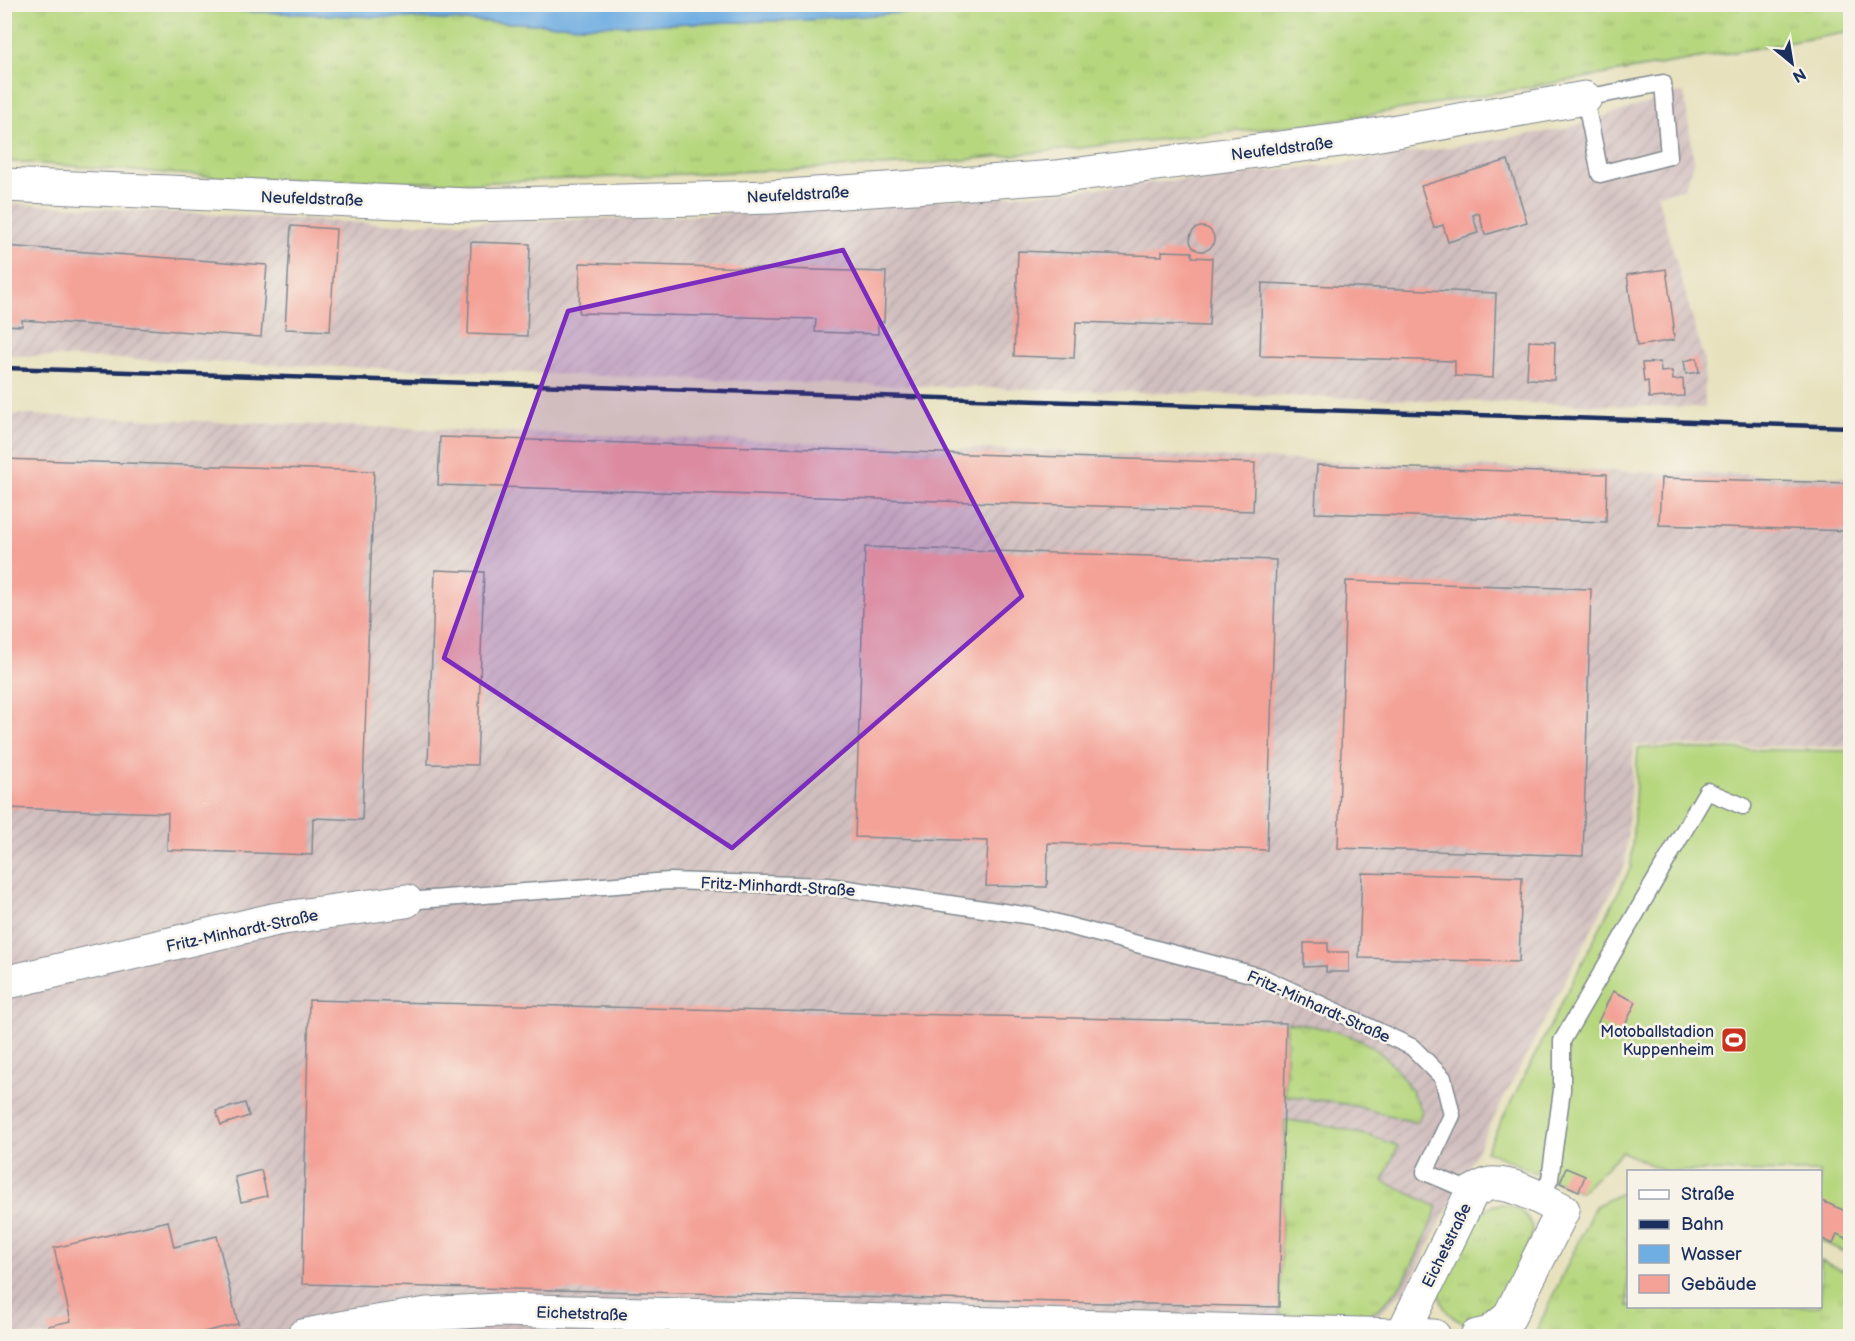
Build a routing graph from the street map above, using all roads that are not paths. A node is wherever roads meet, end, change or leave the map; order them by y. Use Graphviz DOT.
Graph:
graph roads {
  1 [pos="1586,98"];
  2 [pos="4,185"];
  3 [pos="1743,806"];
  4 [pos="406,901"];
  5 [pos="4,983"];
  6 [pos="1472,1192"];
  7 [pos="1541,1199"];
  8 [pos="303,1336"];
  9 [pos="1418,1336"];
  10 [pos="1477,1336"];
  1 -- 1 [label="lane, Neufeldstraße"];
  1 -- 2 [label="street, Neufeldstraße"];
  3 -- 7 [label="lane"];
  4 -- 5 [label="street, Fritz-Minhardt-Straße"];
  4 -- 6 [label="lane, Fritz-Minhardt-Straße"];
  6 -- 7 [label="street, Eichetstraße"];
  6 -- 9 [label="street, Eichetstraße"];
  7 -- 10 [label="street, Eichetstraße"];
  8 -- 9 [label="street, Eichetstraße"];
}
